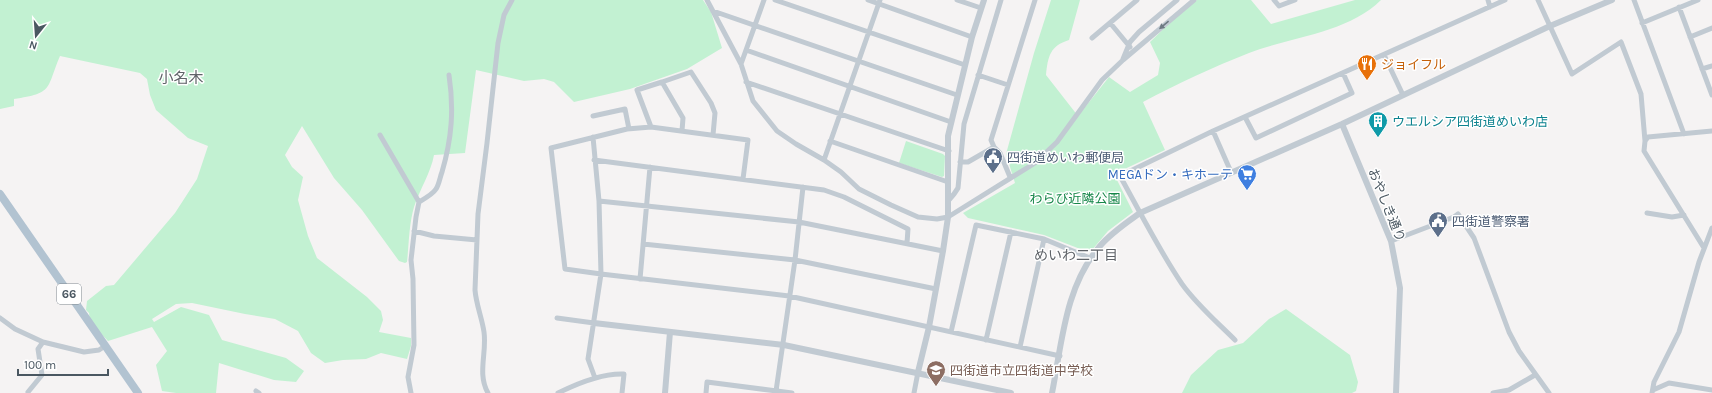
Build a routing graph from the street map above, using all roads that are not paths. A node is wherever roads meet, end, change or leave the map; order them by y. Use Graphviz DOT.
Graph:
graph roads {
  1 [pos="512,0"];
  2 [pos="707,0"];
  3 [pos="764,0"];
  4 [pos="775,0"];
  5 [pos="868,0"];
  6 [pos="957,0"];
  7 [pos="984,0"];
  8 [pos="1001,0"];
  9 [pos="1035,0"];
  10 [pos="1176,0"];
  11 [pos="1194,0"];
  12 [pos="1274,0"];
  13 [pos="1295,0"];
  14 [pos="1488,0"];
  15 [pos="1505,0"];
  16 [pos="1538,0"];
  17 [pos="1612,0"];
  18 [pos="1634,0"];
  19 [pos="1698,0"];
  20 [pos="1134,1"];
  21 [pos="879,2"];
  22 [pos="1490,6"];
  23 [pos="1680,7"];
  24 [pos="981,8"];
  25 [pos="1182,10"];
  26 [pos="713,11"];
  27 [pos="1642,23"];
  28 [pos="1111,24"];
  29 [pos="755,26"];
  30 [pos="1550,26"];
  31 [pos="1712,28"];
  32 [pos="869,32"];
  33 [pos="972,37"];
  34 [pos="1690,37"];
  35 [pos="1092,38"];
  36 [pos="1128,47"];
  37 [pos="1135,49"];
  38 [pos="746,50"];
  39 [pos="1384,55"];
  40 [pos="1123,60"];
  41 [pos="858,61"];
  42 [pos="741,64"];
  43 [pos="965,65"];
  44 [pos="1712,66"];
  45 [pos="1702,69"];
  46 [pos="1343,73"];
  47 [pos="449,75"];
  48 [pos="978,75"];
  49 [pos="662,82"];
  50 [pos="746,82"];
  51 [pos="1008,85"];
  52 [pos="850,87"];
  53 [pos="957,95"];
  54 [pos="1403,95"];
  55 [pos="1712,95"];
  56 [pos="840,114"];
  57 [pos="593,116"];
  58 [pos="1245,117"];
  59 [pos="951,122"];
  60 [pos="1342,124"];
  61 [pos="651,127"];
  62 [pos="629,129"];
  63 [pos="682,131"];
  64 [pos="1213,131"];
  65 [pos="1712,131"];
  66 [pos="1684,134"];
  67 [pos="380,136"];
  68 [pos="713,136"];
  69 [pos="593,137"];
  70 [pos="830,141"];
  71 [pos="1645,141"];
  72 [pos="994,147"];
  73 [pos="949,151"];
  74 [pos="594,160"];
  75 [pos="824,160"];
  76 [pos="960,162"];
  77 [pos="650,167"];
  78 [pos="1231,172"];
  79 [pos="1010,177"];
  80 [pos="743,179"];
  81 [pos="948,182"];
  82 [pos="803,187"];
  83 [pos="0,194"];
  84 [pos="599,201"];
  85 [pos="948,201"];
  86 [pos="419,202"];
  87 [pos="646,206"];
  88 [pos="1140,213"];
  89 [pos="1647,213"];
  90 [pos="1684,215"];
  91 [pos="948,217"];
  92 [pos="799,222"];
  93 [pos="1712,228"];
  94 [pos="414,231"];
  95 [pos="1011,232"];
  96 [pos="1044,239"];
  97 [pos="476,240"];
  98 [pos="1392,241"];
  99 [pos="907,243"];
  100 [pos="643,244"];
  101 [pos="1704,248"];
  102 [pos="943,251"];
  103 [pos="1090,258"];
  104 [pos="795,260"];
  105 [pos="601,274"];
  106 [pos="640,279"];
  107 [pos="936,289"];
  108 [pos="789,296"];
  109 [pos="0,318"];
  110 [pos="557,318"];
  111 [pos="594,323"];
  112 [pos="929,327"];
  113 [pos="670,332"];
  114 [pos="951,332"];
  115 [pos="986,340"];
  116 [pos="1235,340"];
  117 [pos="43,342"];
  118 [pos="784,345"];
  119 [pos="105,346"];
  120 [pos="1020,348"];
  121 [pos="1060,356"];
  122 [pos="918,372"];
  123 [pos="1536,375"];
  124 [pos="595,378"];
  125 [pos="752,390"];
  126 [pos="1712,390"];
  127 [pos="776,391"];
  128 [pos="1653,391"];
  129 [pos="28,392"];
  130 [pos="138,393"];
  131 [pos="411,393"];
  132 [pos="488,393"];
  133 [pos="558,393"];
  134 [pos="622,393"];
  135 [pos="665,393"];
  136 [pos="706,393"];
  137 [pos="792,393"];
  138 [pos="914,393"];
  139 [pos="1011,393"];
  140 [pos="1052,393"];
  141 [pos="1396,393"];
  142 [pos="1493,393"];
  143 [pos="1549,393"];
  1 -- 97 [label="street"];
  2 -- 26 [label="street"];
  3 -- 29 [label="street"];
  4 -- 32 [label="street"];
  5 -- 21 [label="street"];
  6 -- 24 [label="street"];
  7 -- 24 [label="street"];
  8 -- 48 [label="street"];
  9 -- 51 [label="street"];
  10 -- 25 [label="street"];
  10 -- 36 [label="street"];
  11 -- 25 [label="street"];
  12 -- 13 [label="street"];
  14 -- 22 [label="street"];
  15 -- 22 [label="street"];
  16 -- 30 [label="street"];
  17 -- 30 [label="street"];
  18 -- 27 [label="street"];
  19 -- 23 [label="street"];
  20 -- 28 [label="street"];
  21 -- 32 [label="street"];
  21 -- 33 [label="street"];
  22 -- 39 [label="street"];
  23 -- 27 [label="street"];
  23 -- 34 [label="street"];
  24 -- 33 [label="street"];
  25 -- 37 [label="street, one-way"];
  26 -- 29 [label="street"];
  26 -- 42 [label="street"];
  27 -- 66 [label="street"];
  28 -- 35 [label="street"];
  28 -- 36 [label="street"];
  29 -- 38 [label="street"];
  29 -- 41 [label="street"];
  30 -- 54 [label="street"];
  30 -- 71 [label="street"];
  31 -- 34 [label="street"];
  32 -- 41 [label="street"];
  32 -- 43 [label="street"];
  33 -- 43 [label="street"];
  34 -- 45 [label="street"];
  36 -- 37 [label="street"];
  36 -- 40 [label="street"];
  37 -- 40 [label="street"];
  38 -- 42 [label="street"];
  38 -- 52 [label="street"];
  39 -- 46 [label="street"];
  39 -- 54 [label="street"];
  40 -- 79 [label="street"];
  41 -- 52 [label="street"];
  41 -- 53 [label="street"];
  42 -- 50 [label="street"];
  43 -- 53 [label="street"];
  44 -- 45 [label="street"];
  45 -- 55 [label="street"];
  46 -- 58 [label="street"];
  46 -- 58 [label="street"];
  47 -- 86 [label="street"];
  48 -- 51 [label="street"];
  48 -- 76 [label="street"];
  49 -- 61 [label="street"];
  49 -- 63 [label="street"];
  49 -- 68 [label="street"];
  50 -- 56 [label="street"];
  50 -- 75 [label="street"];
  51 -- 72 [label="street"];
  52 -- 56 [label="street"];
  52 -- 59 [label="street"];
  53 -- 59 [label="street"];
  54 -- 60 [label="street"];
  56 -- 70 [label="street"];
  56 -- 73 [label="street"];
  57 -- 62 [label="street"];
  58 -- 64 [label="street"];
  59 -- 73 [label="street"];
  60 -- 78 [label="street"];
  60 -- 98 [label="street, おやしき通り"];
  61 -- 62 [label="street"];
  61 -- 63 [label="street"];
  62 -- 69 [label="street"];
  63 -- 68 [label="street"];
  64 -- 78 [label="street"];
  64 -- 88 [label="street"];
  65 -- 66 [label="street"];
  66 -- 71 [label="street"];
  67 -- 86 [label="street"];
  68 -- 80 [label="street"];
  69 -- 74 [label="street"];
  69 -- 105 [label="street"];
  70 -- 75 [label="street"];
  70 -- 81 [label="street"];
  71 -- 90 [label="street"];
  72 -- 76 [label="street"];
  72 -- 79 [label="street"];
  73 -- 81 [label="street"];
  74 -- 77 [label="street"];
  74 -- 84 [label="street"];
  75 -- 91 [label="street"];
  76 -- 85 [label="street"];
  77 -- 80 [label="street"];
  77 -- 87 [label="street"];
  78 -- 88 [label="street"];
  79 -- 91 [label="street"];
  80 -- 82 [label="street"];
  81 -- 85 [label="street"];
  82 -- 92 [label="street"];
  82 -- 99 [label="street"];
  83 -- 119 [label="main road, 66"];
  84 -- 87 [label="street"];
  84 -- 105 [label="street"];
  85 -- 91 [label="street"];
  86 -- 94 [label="street"];
  87 -- 92 [label="street"];
  87 -- 100 [label="street"];
  88 -- 103 [label="street"];
  88 -- 116 [label="street"];
  89 -- 90 [label="street"];
  90 -- 101 [label="street"];
  91 -- 102 [label="street"];
  92 -- 99 [label="street"];
  92 -- 104 [label="street"];
  93 -- 101 [label="street"];
  94 -- 97 [label="street"];
  94 -- 131 [label="street"];
  95 -- 96 [label="street"];
  95 -- 114 [label="street"];
  95 -- 115 [label="street"];
  96 -- 103 [label="street"];
  96 -- 120 [label="street"];
  97 -- 132 [label="street"];
  98 -- 123 [label="street"];
  98 -- 141 [label="street, おやしき通り"];
  99 -- 102 [label="street"];
  100 -- 104 [label="street"];
  100 -- 106 [label="street"];
  101 -- 128 [label="street"];
  102 -- 107 [label="street"];
  103 -- 121 [label="street"];
  104 -- 107 [label="street"];
  104 -- 108 [label="street"];
  105 -- 106 [label="street"];
  105 -- 111 [label="street"];
  106 -- 108 [label="street"];
  107 -- 112 [label="street"];
  108 -- 112 [label="street"];
  108 -- 118 [label="street"];
  109 -- 117 [label="street"];
  110 -- 111 [label="street"];
  111 -- 113 [label="street"];
  111 -- 124 [label="street"];
  112 -- 114 [label="street"];
  112 -- 122 [label="street"];
  113 -- 118 [label="street"];
  113 -- 135 [label="street"];
  114 -- 115 [label="street"];
  115 -- 120 [label="street"];
  117 -- 119 [label="street"];
  117 -- 129 [label="street"];
  118 -- 122 [label="street"];
  118 -- 127 [label="street"];
  119 -- 130 [label="main road, 66"];
  120 -- 121 [label="street"];
  121 -- 140 [label="street"];
  122 -- 138 [label="street"];
  122 -- 139 [label="street"];
  123 -- 142 [label="street"];
  123 -- 143 [label="street"];
  124 -- 133 [label="street"];
  124 -- 134 [label="street"];
  125 -- 127 [label="street"];
  125 -- 136 [label="street"];
  126 -- 128 [label="street"];
  127 -- 137 [label="street"];
}
